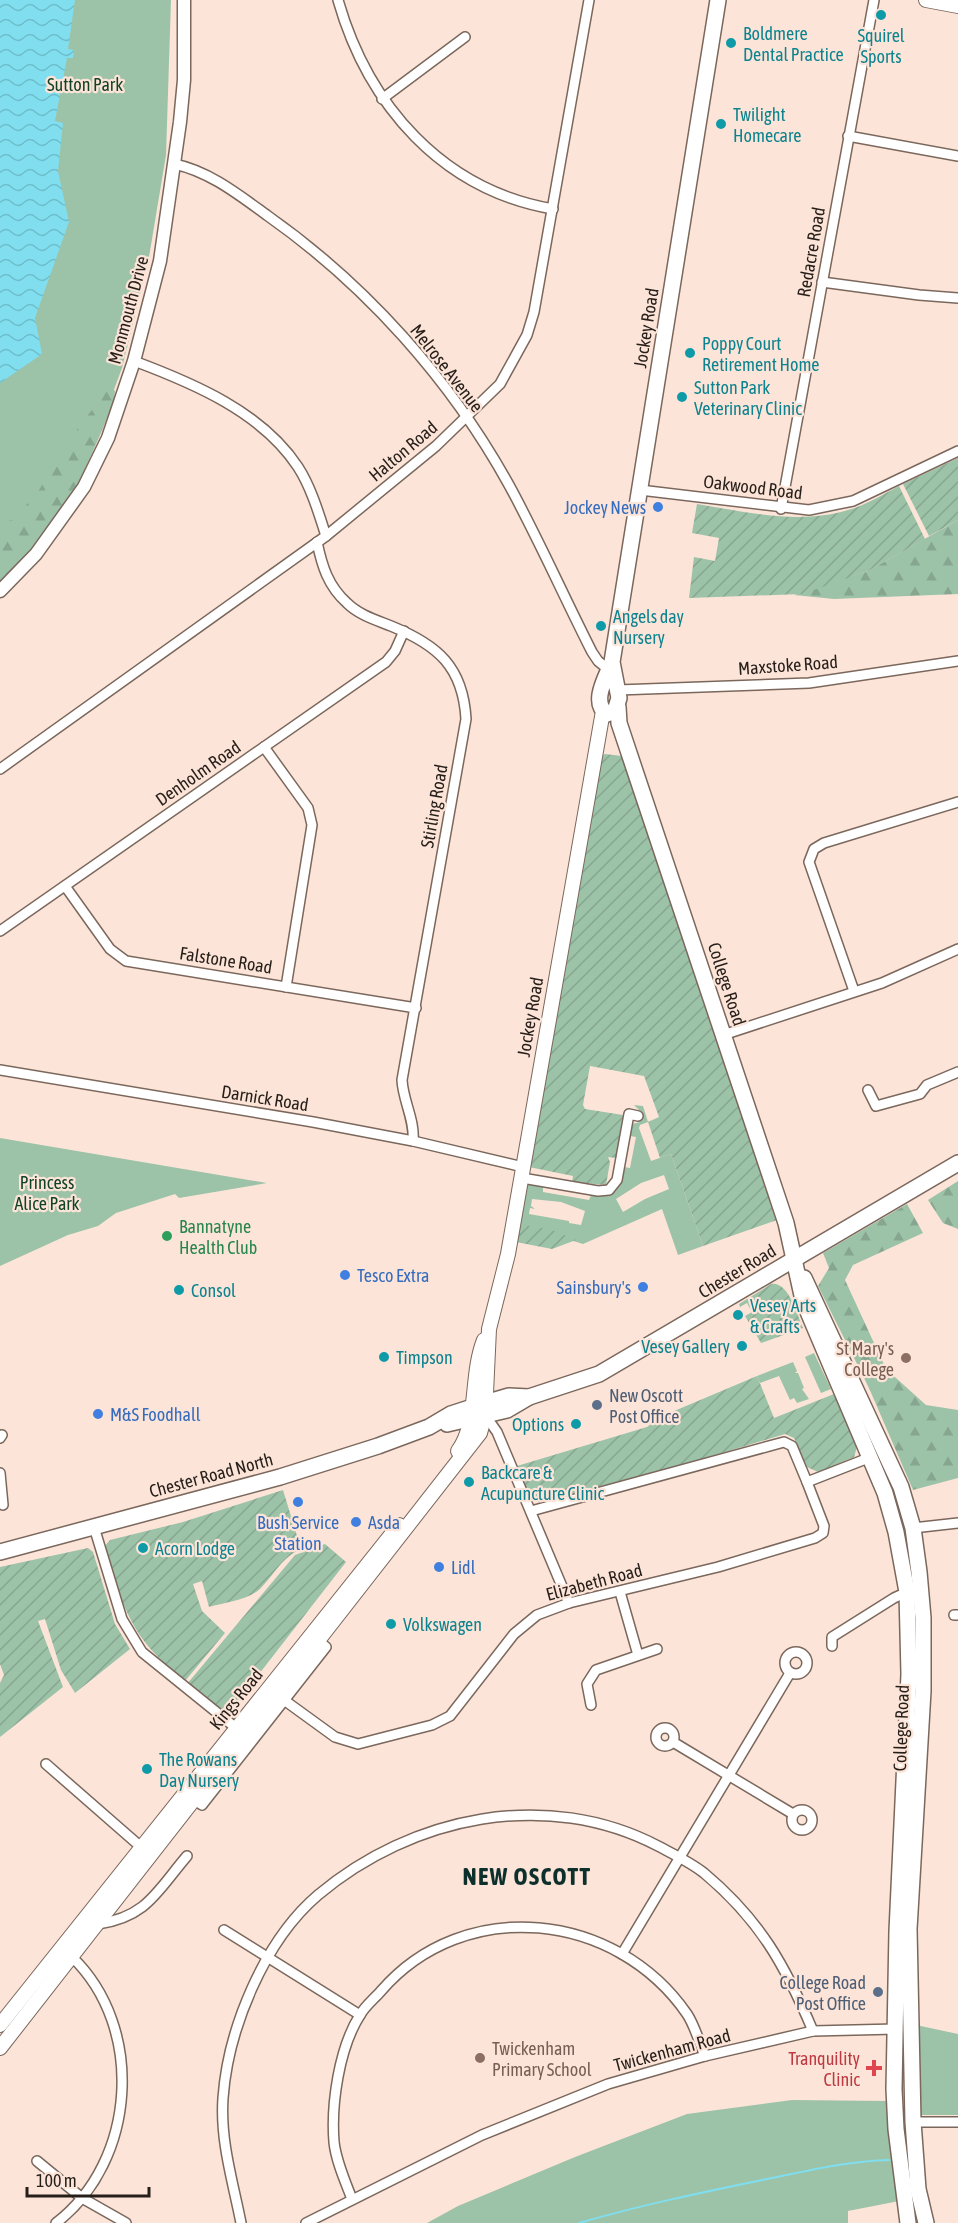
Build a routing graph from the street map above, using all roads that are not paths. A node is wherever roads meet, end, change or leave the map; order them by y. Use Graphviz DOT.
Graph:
graph roads {
  1 [pos="184,0"];
  2 [pos="338,0"];
  3 [pos="589,0"];
  4 [pos="718,0"];
  5 [pos="874,0"];
  6 [pos="926,0"];
  7 [pos="958,6"];
  8 [pos="465,37"];
  9 [pos="382,99"];
  10 [pos="848,136"];
  11 [pos="958,156"];
  12 [pos="174,164"];
  13 [pos="553,209"];
  14 [pos="822,282"];
  15 [pos="958,298"];
  16 [pos="134,361"];
  17 [pos="466,418"];
  18 [pos="958,451"];
  19 [pos="640,490"];
  20 [pos="781,509"];
  21 [pos="326,536"];
  22 [pos="317,542"];
  23 [pos="0,591"];
  24 [pos="404,631"];
  25 [pos="958,661"];
  26 [pos="611,666"];
  27 [pos="612,688"];
  28 [pos="612,714"];
  29 [pos="264,747"];
  30 [pos="0,769"];
  31 [pos="958,802"];
  32 [pos="65,886"];
  33 [pos="0,931"];
  34 [pos="958,949"];
  35 [pos="286,987"];
  36 [pos="854,991"];
  37 [pos="416,1008"];
  38 [pos="723,1035"];
  39 [pos="0,1070"];
  40 [pos="958,1072"];
  41 [pos="868,1090"];
  42 [pos="920,1094"];
  43 [pos="926,1103"];
  44 [pos="632,1112"];
  45 [pos="413,1141"];
  46 [pos="958,1163"];
  47 [pos="523,1172"];
  48 [pos="794,1259"];
  49 [pos="770,1274"];
  50 [pos="803,1300"];
  51 [pos="478,1411"];
  52 [pos="871,1457"];
  53 [pos="0,1473"];
  54 [pos="807,1482"];
  55 [pos="1,1493"];
  56 [pos="3,1505"];
  57 [pos="531,1511"];
  58 [pos="958,1523"];
  59 [pos="94,1527"];
  60 [pos="913,1528"];
  61 [pos="0,1552"];
  62 [pos="620,1592"];
  63 [pos="907,1592"];
  64 [pos="569,1603"];
  65 [pos="916,1619"];
  66 [pos="832,1646"];
  67 [pos="657,1649"];
  68 [pos="638,1655"];
  69 [pos="790,1673"];
  70 [pos="276,1694"];
  71 [pos="591,1705"];
  72 [pos="241,1732"];
  73 [pos="673,1742"];
  74 [pos="46,1764"];
  75 [pos="729,1775"];
  76 [pos="194,1800"];
  77 [pos="793,1814"];
  78 [pos="141,1847"];
  79 [pos="187,1856"];
  80 [pos="679,1857"];
  81 [pos="134,1866"];
  82 [pos="98,1924"];
  83 [pos="224,1930"];
  84 [pos="622,1954"];
  85 [pos="72,1958"];
  86 [pos="268,1959"];
  87 [pos="360,2015"];
  88 [pos="0,2025"];
  89 [pos="904,2029"];
  90 [pos="813,2031"];
  91 [pos="0,2048"];
  92 [pos="705,2056"];
  93 [pos="913,2122"];
  94 [pos="958,2122"];
  95 [pos="37,2161"];
  96 [pos="82,2198"];
  97 [pos="351,2199"];
  98 [pos="56,2223"];
  99 [pos="126,2223"];
  100 [pos="241,2223"];
  101 [pos="306,2223"];
  102 [pos="908,2223"];
  103 [pos="926,2223"];
  1 -- 12 [label="street, Monmouth Drive"];
  2 -- 9 [label="street"];
  3 -- 13 [label="street, Halton Road"];
  4 -- 19 [label="main road, Jockey Road"];
  5 -- 10 [label="street, Redacre Road"];
  6 -- 7 [label="main road"];
  8 -- 9 [label="street"];
  9 -- 13 [label="street"];
  10 -- 11 [label="street"];
  10 -- 14 [label="street, Redacre Road"];
  12 -- 16 [label="street, Monmouth Drive"];
  12 -- 17 [label="street, Melrose Avenue"];
  13 -- 17 [label="street, Halton Road"];
  14 -- 15 [label="street"];
  14 -- 20 [label="street, Redacre Road"];
  16 -- 21 [label="street"];
  16 -- 23 [label="street, Monmouth Drive"];
  17 -- 21 [label="street, Halton Road"];
  17 -- 26 [label="street, Melrose Avenue"];
  18 -- 20 [label="street, Oakwood Road"];
  19 -- 20 [label="street, Oakwood Road"];
  19 -- 26 [label="main road, Jockey Road"];
  21 -- 22 [label="street, Halton Road"];
  22 -- 24 [label="street, Stirling Road"];
  22 -- 30 [label="street, Halton Road"];
  24 -- 29 [label="street, Denholm Road"];
  24 -- 37 [label="street, Stirling Road"];
  25 -- 27 [label="street, Maxstoke Road"];
  26 -- 27 [label="main road, Jockey Road"];
  27 -- 28 [label="main road, College Road"];
  28 -- 38 [label="main road, College Road"];
  28 -- 47 [label="main road, Jockey Road"];
  29 -- 32 [label="street, Denholm Road"];
  29 -- 35 [label="street"];
  31 -- 36 [label="street"];
  32 -- 33 [label="street, Denholm Road"];
  32 -- 35 [label="street, Falstone Road"];
  34 -- 36 [label="street"];
  35 -- 37 [label="street, Falstone Road"];
  36 -- 38 [label="street"];
  37 -- 45 [label="street, Stirling Road"];
  38 -- 48 [label="main road, College Road"];
  39 -- 45 [label="street, Darnick Road"];
  40 -- 42 [label="street"];
  41 -- 42 [label="street"];
  42 -- 43 [label="street"];
  44 -- 47 [label="street, Darnick Road"];
  45 -- 47 [label="street, Darnick Road"];
  46 -- 48 [label="main road, Chester Road"];
  47 -- 51 [label="main road, Jockey Road"];
  48 -- 49 [label="main road, Chester Road"];
  48 -- 50 [label="main road, College Road"];
  48 -- 60 [label="main road, College Road"];
  49 -- 50 [label="main road, College Road"];
  49 -- 51 [label="main road, Chester Road"];
  50 -- 52 [label="main road, College Road"];
  51 -- 57 [label="street"];
  51 -- 59 [label="main road, Chester Road North"];
  51 -- 70 [label="main road, Kings Road"];
  51 -- 70 [label="main road, Kings Road"];
  52 -- 54 [label="street"];
  52 -- 63 [label="main road, College Road"];
  53 -- 55 [label="street"];
  54 -- 57 [label="street"];
  54 -- 62 [label="street, Elizabeth Road"];
  55 -- 56 [label="street"];
  57 -- 64 [label="street"];
  58 -- 60 [label="street"];
  59 -- 61 [label="main road, Chester Road North"];
  59 -- 72 [label="street"];
  60 -- 65 [label="main road, College Road"];
  62 -- 64 [label="street, Elizabeth Road"];
  62 -- 68 [label="street"];
  63 -- 65 [label="main road, College Road"];
  63 -- 66 [label="street"];
  64 -- 70 [label="street, Elizabeth Road"];
  65 -- 89 [label="main road, College Road"];
  67 -- 68 [label="street"];
  68 -- 71 [label="street"];
  69 -- 75 [label="street"];
  70 -- 72 [label="main road, Kings Road"];
  70 -- 76 [label="street, Kings Road"];
  72 -- 76 [label="main road, Kings Road"];
  72 -- 78 [label="main road, Kings Road"];
  73 -- 75 [label="street"];
  74 -- 78 [label="street"];
  75 -- 77 [label="street"];
  75 -- 80 [label="street"];
  76 -- 81 [label="main road, Kings Road"];
  78 -- 81 [label="main road, Kings Road"];
  79 -- 82 [label="street"];
  80 -- 84 [label="street"];
  80 -- 86 [label="street"];
  80 -- 90 [label="street"];
  81 -- 82 [label="main road, Kings Road"];
  81 -- 88 [label="main road, Kings Road"];
  82 -- 85 [label="main road, Kings Road"];
  83 -- 86 [label="street"];
  84 -- 87 [label="street"];
  84 -- 92 [label="street"];
  85 -- 91 [label="main road, Kings Road"];
  85 -- 96 [label="street"];
  86 -- 87 [label="street"];
  86 -- 100 [label="street"];
  87 -- 97 [label="street"];
  89 -- 90 [label="street, Twickenham Road"];
  89 -- 93 [label="main road, College Road"];
  89 -- 102 [label="main road, College Road"];
  90 -- 92 [label="street, Twickenham Road"];
  92 -- 97 [label="street, Twickenham Road"];
  93 -- 94 [label="street"];
  93 -- 103 [label="main road, College Road"];
  95 -- 96 [label="street"];
  96 -- 98 [label="street"];
  96 -- 99 [label="street"];
  97 -- 101 [label="street, Twickenham Road"];
}
